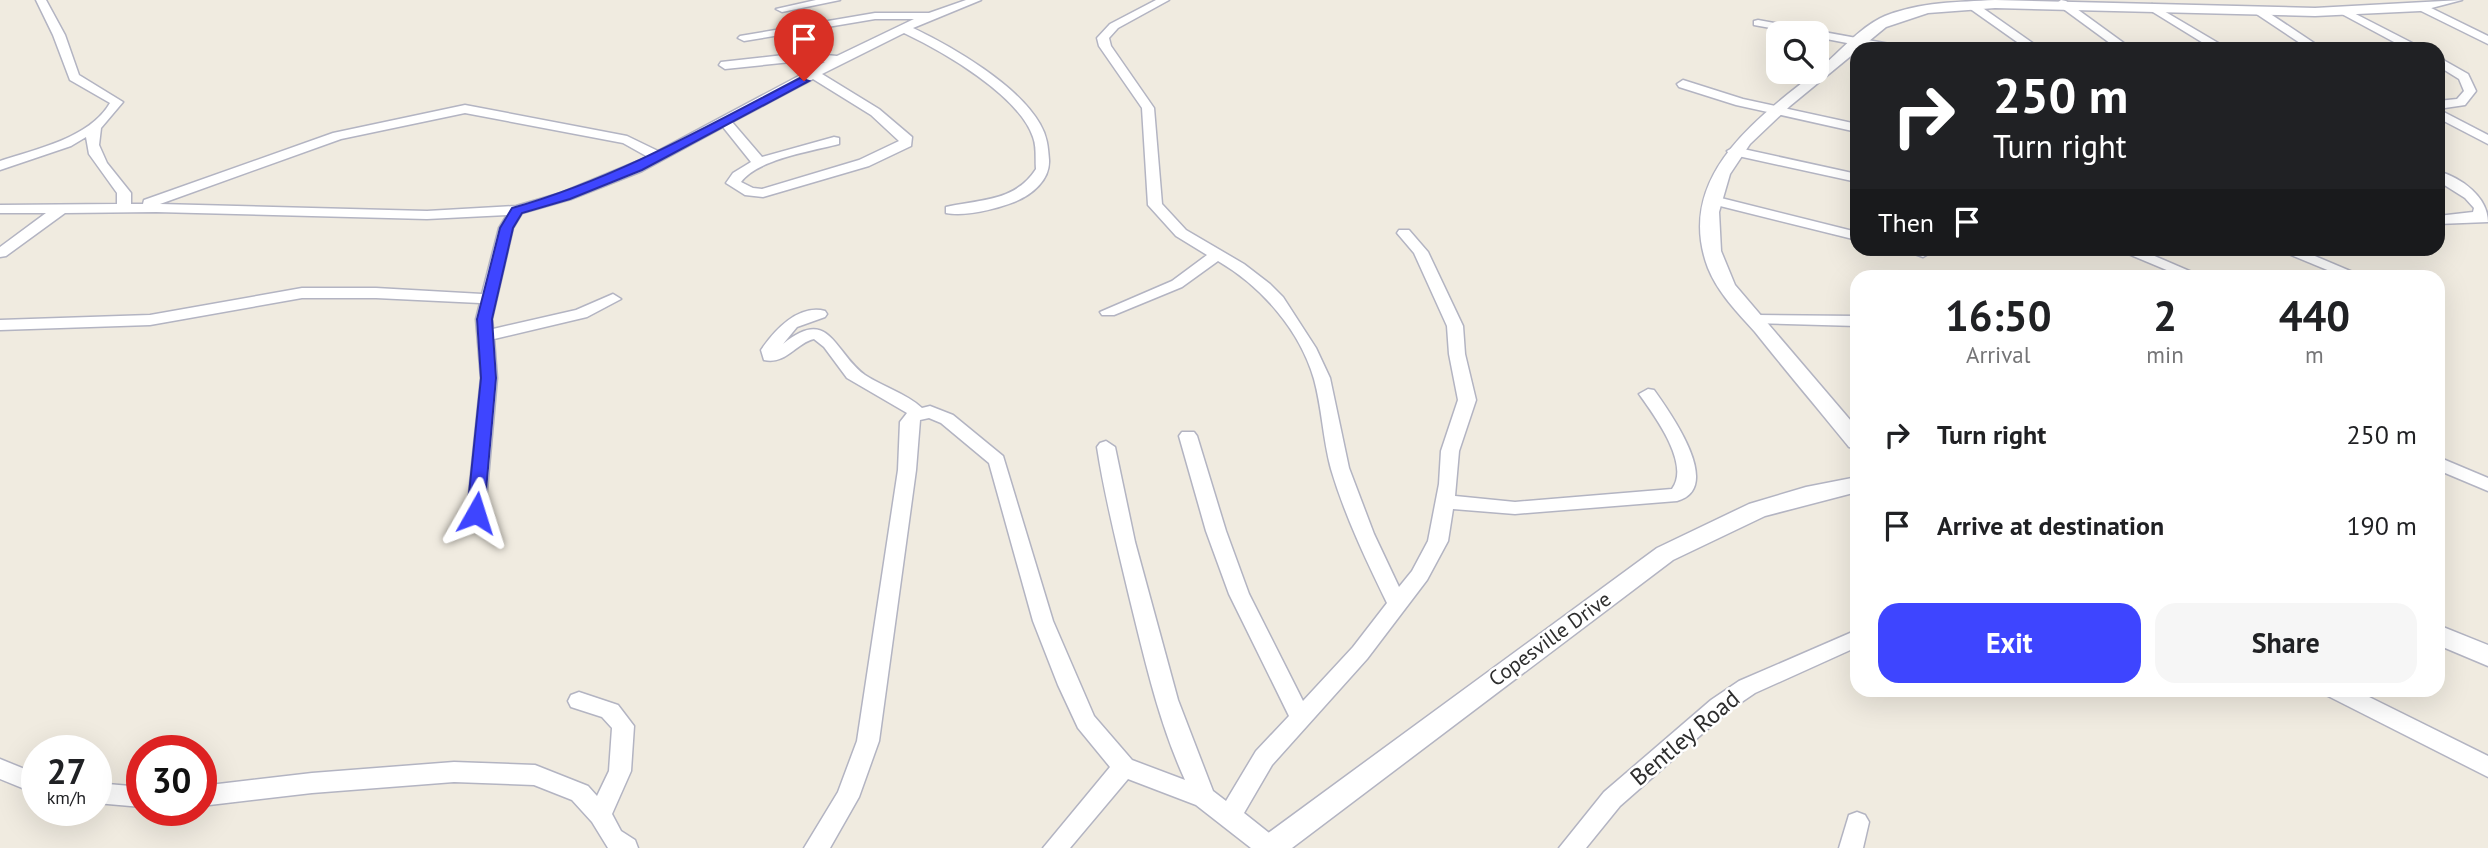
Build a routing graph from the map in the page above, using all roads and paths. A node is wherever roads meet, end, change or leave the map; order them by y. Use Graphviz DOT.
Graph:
graph roads {
  1 [pos="41,0"];
  2 [pos="835,0"];
  3 [pos="976,0"];
  4 [pos="1164,0"];
  5 [pos="2455,0"];
  6 [pos="2062,3"];
  7 [pos="1973,6"];
  8 [pos="2419,6"];
  9 [pos="2152,7"];
  10 [pos="782,9"];
  11 [pos="2259,11"];
  12 [pos="2344,11"];
  13 [pos="930,17"];
  14 [pos="1758,23"];
  15 [pos="1766,24"];
  16 [pos="903,28"];
  17 [pos="1829,36"];
  18 [pos="744,38"];
  19 [pos="2488,41"];
  20 [pos="1860,42"];
  21 [pos="2025,42"];
  22 [pos="2116,42"];
  23 [pos="2210,42"];
  24 [pos="2306,42"];
  25 [pos="2403,42"];
  26 [pos="1850,50"];
  27 [pos="841,60"];
  28 [pos="725,65"];
  29 [pos="2445,65"];
  30 [pos="815,75"];
  31 [pos="1683,84"];
  32 [pos="2445,104"];
  33 [pos="1777,111"];
  34 [pos="2445,117"];
  35 [pos="724,121"];
  36 [pos="97,125"];
  37 [pos="1850,127"];
  38 [pos="2488,140"];
  39 [pos="834,141"];
  40 [pos="1734,151"];
  41 [pos="658,157"];
  42 [pos="759,163"];
  43 [pos="0,166"];
  44 [pos="1850,176"];
  45 [pos="2445,180"];
  46 [pos="1713,200"];
  47 [pos="61,208"];
  48 [pos="131,208"];
  49 [pos="0,209"];
  50 [pos="951,210"];
  51 [pos="517,211"];
  52 [pos="2484,216"];
  53 [pos="2445,220"];
  54 [pos="1404,233"];
  55 [pos="1850,234"];
  56 [pos="1,253"];
  57 [pos="1216,254"];
  58 [pos="2142,256"];
  59 [pos="2302,256"];
  60 [pos="2178,270"];
  61 [pos="2338,270"];
  62 [pos="489,299"];
  63 [pos="613,299"];
  64 [pos="1108,312"];
  65 [pos="819,314"];
  66 [pos="1756,320"];
  67 [pos="1850,321"];
  68 [pos="0,325"];
  69 [pos="485,336"];
  70 [pos="1648,394"];
  71 [pos="918,414"];
  72 [pos="1850,434"];
  73 [pos="1188,436"];
  74 [pos="1106,447"];
  75 [pos="2445,466"];
  76 [pos="2488,485"];
  77 [pos="1850,486"];
  78 [pos="1445,502"];
  79 [pos="476,513"];
  80 [pos="1397,603"];
  81 [pos="2445,637"];
  82 [pos="1850,641"];
  83 [pos="2488,656"];
  84 [pos="2350,697"];
  85 [pos="579,701"];
  86 [pos="1300,716"];
  87 [pos="1124,767"];
  88 [pos="2488,767"];
  89 [pos="0,769"];
  90 [pos="21,778"];
  91 [pos="217,794"];
  92 [pos="1203,798"];
  93 [pos="600,815"];
  94 [pos="1230,817"];
  95 [pos="1857,822"];
  96 [pos="626,848"];
  97 [pos="816,848"];
  98 [pos="1055,848"];
  99 [pos="1269,848"];
  100 [pos="1571,848"];
  101 [pos="1851,848"];
  1 -- 36 [label="street"];
  2 -- 10 [label="street"];
  3 -- 13 [label="street"];
  4 -- 57 [label="street"];
  5 -- 8 [label="street"];
  6 -- 7 [label="street"];
  6 -- 9 [label="street"];
  6 -- 22 [label="street"];
  7 -- 20 [label="street"];
  7 -- 21 [label="street"];
  8 -- 12 [label="street"];
  8 -- 19 [label="street"];
  9 -- 11 [label="street"];
  9 -- 23 [label="street"];
  11 -- 12 [label="street"];
  11 -- 24 [label="street"];
  12 -- 25 [label="street"];
  13 -- 16 [label="street"];
  13 -- 18 [label="street"];
  14 -- 15 [label="street"];
  16 -- 27 [label="street"];
  16 -- 50 [label="street"];
  17 -- 20 [label="street"];
  26 -- 33 [label="street"];
  27 -- 28 [label="street"];
  27 -- 30 [label="street"];
  29 -- 32 [label="street"];
  30 -- 35 [label="street"];
  30 -- 42 [label="street"];
  31 -- 33 [label="street"];
  33 -- 37 [label="street"];
  33 -- 40 [label="street"];
  34 -- 38 [label="street"];
  35 -- 41 [label="street"];
  35 -- 42 [label="street"];
  36 -- 43 [label="street"];
  36 -- 48 [label="street"];
  39 -- 42 [label="street"];
  40 -- 44 [label="street"];
  40 -- 46 [label="street"];
  41 -- 48 [label="street"];
  41 -- 51 [label="street"];
  45 -- 52 [label="street"];
  46 -- 55 [label="street"];
  46 -- 66 [label="street"];
  47 -- 48 [label="street"];
  47 -- 49 [label="street"];
  47 -- 56 [label="street"];
  48 -- 51 [label="street"];
  51 -- 62 [label="street"];
  52 -- 53 [label="street"];
  54 -- 78 [label="street"];
  57 -- 64 [label="street"];
  57 -- 80 [label="street"];
  58 -- 60 [label="street"];
  59 -- 61 [label="street"];
  62 -- 68 [label="street"];
  62 -- 69 [label="street"];
  63 -- 69 [label="street"];
  65 -- 71 [label="street"];
  66 -- 67 [label="street"];
  66 -- 72 [label="street"];
  69 -- 79 [label="street"];
  70 -- 78 [label="street"];
  71 -- 87 [label="street"];
  71 -- 97 [label="street"];
  73 -- 86 [label="street"];
  74 -- 92 [label="street"];
  75 -- 76 [label="street"];
  77 -- 99 [label="street, Copesville Drive"];
  78 -- 80 [label="street"];
  80 -- 86 [label="street"];
  81 -- 83 [label="street"];
  82 -- 100 [label="street, Bentley Road"];
  84 -- 88 [label="street"];
  85 -- 93 [label="street"];
  86 -- 94 [label="street"];
  87 -- 92 [label="street"];
  87 -- 98 [label="street"];
  89 -- 90 [label="street"];
  91 -- 93 [label="street"];
  92 -- 94 [label="street"];
  93 -- 96 [label="street"];
  94 -- 99 [label="street"];
  95 -- 101 [label="street"];
}
